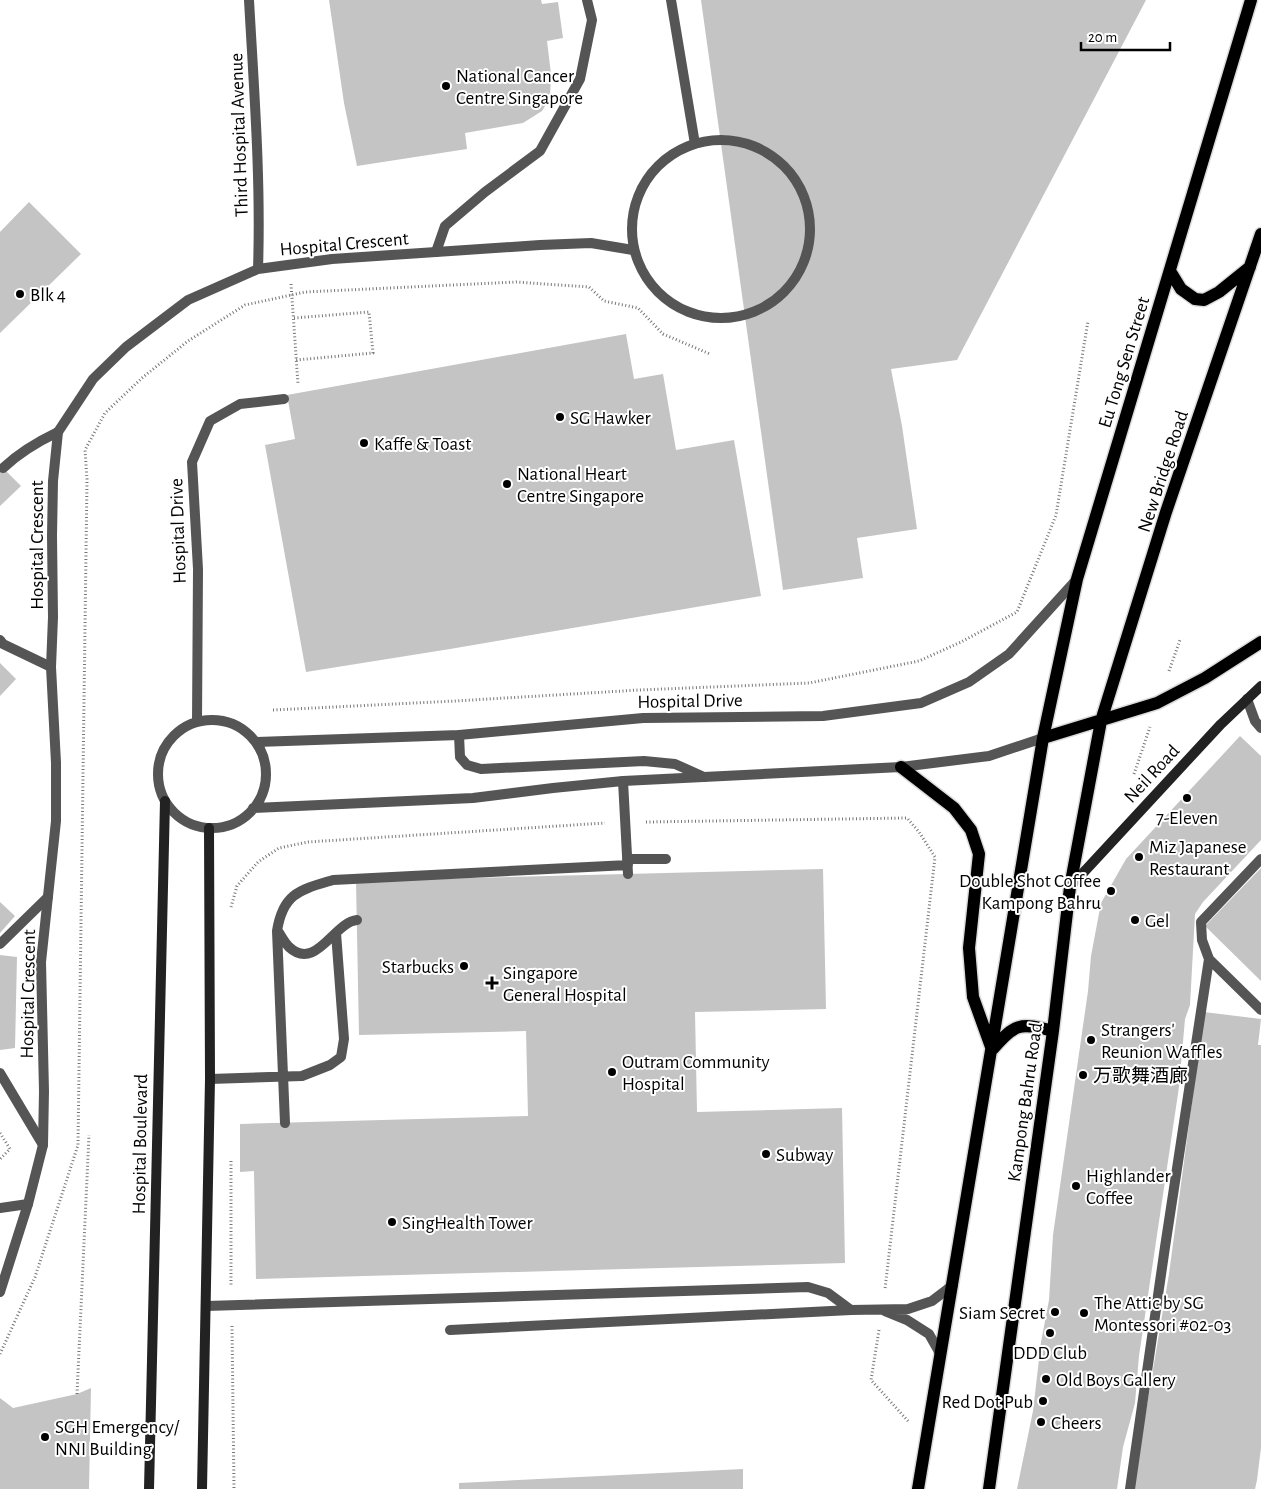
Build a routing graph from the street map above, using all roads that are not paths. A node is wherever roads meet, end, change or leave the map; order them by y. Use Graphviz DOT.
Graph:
graph roads {
  1 [pos="249,0"];
  2 [pos="587,0"];
  3 [pos="671,0"];
  4 [pos="1251,0"];
  5 [pos="695,144"];
  6 [pos="1261,234"];
  7 [pos="634,250"];
  8 [pos="436,252"];
  9 [pos="1250,267"];
  10 [pos="258,269"];
  11 [pos="1170,271"];
  12 [pos="284,399"];
  13 [pos="58,432"];
  14 [pos="3,468"];
  15 [pos="1077,579"];
  16 [pos="0,640"];
  17 [pos="1261,642"];
  18 [pos="52,667"];
  19 [pos="1261,686"];
  20 [pos="1247,699"];
  21 [pos="1101,721"];
  22 [pos="197,722"];
  23 [pos="1261,728"];
  24 [pos="459,735"];
  25 [pos="1042,738"];
  26 [pos="257,742"];
  27 [pos="901,766"];
  28 [pos="705,778"];
  29 [pos="623,781"];
  30 [pos="165,801"];
  31 [pos="253,808"];
  32 [pos="209,828"];
  33 [pos="666,859"];
  34 [pos="1261,859"];
  35 [pos="628,866"];
  36 [pos="1070,887"];
  37 [pos="48,897"];
  38 [pos="357,920"];
  39 [pos="277,931"];
  40 [pos="336,933"];
  41 [pos="0,944"];
  42 [pos="1209,959"];
  43 [pos="1261,1010"];
  44 [pos="1053,1031"];
  45 [pos="992,1050"];
  46 [pos="0,1073"];
  47 [pos="284,1076"];
  48 [pos="210,1079"];
  49 [pos="285,1123"];
  50 [pos="43,1145"];
  51 [pos="28,1204"];
  52 [pos="0,1208"];
  53 [pos="953,1285"];
  54 [pos="0,1292"];
  55 [pos="206,1306"];
  56 [pos="851,1310"];
  57 [pos="882,1310"];
  58 [pos="450,1330"];
  59 [pos="941,1355"];
  60 [pos="149,1489"];
  61 [pos="202,1489"];
  62 [pos="918,1489"];
  63 [pos="989,1489"];
  64 [pos="1130,1489"];
  1 -- 10 [label="street, Third Hospital Avenue"];
  2 -- 8 [label="street"];
  3 -- 5 [label="street"];
  4 -- 11 [label="main road, Eu Tong Sen Street"];
  5 -- 7 [label="street"];
  5 -- 7 [label="street"];
  6 -- 9 [label="main road, New Bridge Road"];
  7 -- 8 [label="street, Hospital Crescent"];
  8 -- 10 [label="street, Hospital Crescent"];
  9 -- 11 [label="main road"];
  9 -- 21 [label="main road, New Bridge Road"];
  10 -- 13 [label="street, Hospital Crescent"];
  11 -- 15 [label="main road, Eu Tong Sen Street"];
  12 -- 22 [label="street, Hospital Drive"];
  13 -- 14 [label="street"];
  13 -- 18 [label="street, Hospital Crescent"];
  15 -- 24 [label="street, Hospital Drive"];
  15 -- 25 [label="main road, Eu Tong Sen Street"];
  16 -- 18 [label="street"];
  17 -- 21 [label="main road"];
  18 -- 37 [label="street, Hospital Crescent"];
  19 -- 20 [label="street, Neil Road"];
  20 -- 23 [label="street"];
  20 -- 36 [label="street, Neil Road"];
  21 -- 25 [label="main road"];
  21 -- 36 [label="main road, Kampong Bahru Road"];
  22 -- 26 [label="street"];
  22 -- 30 [label="street"];
  24 -- 26 [label="street, Hospital Drive"];
  24 -- 28 [label="street"];
  25 -- 27 [label="street"];
  25 -- 45 [label="main road, Kampong Bahru Road"];
  26 -- 31 [label="street"];
  27 -- 28 [label="street"];
  27 -- 45 [label="main road"];
  28 -- 29 [label="street"];
  29 -- 31 [label="street"];
  29 -- 35 [label="street"];
  30 -- 32 [label="street"];
  30 -- 60 [label="street, Hospital Boulevard"];
  31 -- 32 [label="street"];
  32 -- 48 [label="street"];
  33 -- 35 [label="street"];
  34 -- 42 [label="street"];
  35 -- 39 [label="street"];
  36 -- 44 [label="main road, Kampong Bahru Road"];
  37 -- 41 [label="street"];
  37 -- 50 [label="street, Hospital Crescent"];
  38 -- 40 [label="street"];
  39 -- 40 [label="street"];
  39 -- 47 [label="street"];
  40 -- 47 [label="street"];
  42 -- 43 [label="street"];
  42 -- 64 [label="street"];
  44 -- 45 [label="main road"];
  44 -- 63 [label="main road, Kampong Bahru Road"];
  45 -- 53 [label="main road, Kampong Bahru Road"];
  46 -- 50 [label="street"];
  47 -- 48 [label="street"];
  47 -- 49 [label="street"];
  48 -- 55 [label="street"];
  50 -- 51 [label="street, Hospital Crescent"];
  51 -- 52 [label="street"];
  51 -- 54 [label="street, Hospital Crescent"];
  53 -- 57 [label="street"];
  53 -- 59 [label="main road, Kampong Bahru Road"];
  55 -- 56 [label="street"];
  55 -- 61 [label="street"];
  56 -- 57 [label="street"];
  56 -- 58 [label="street"];
  57 -- 59 [label="street"];
  59 -- 62 [label="main road, Kampong Bahru Road"];
}
